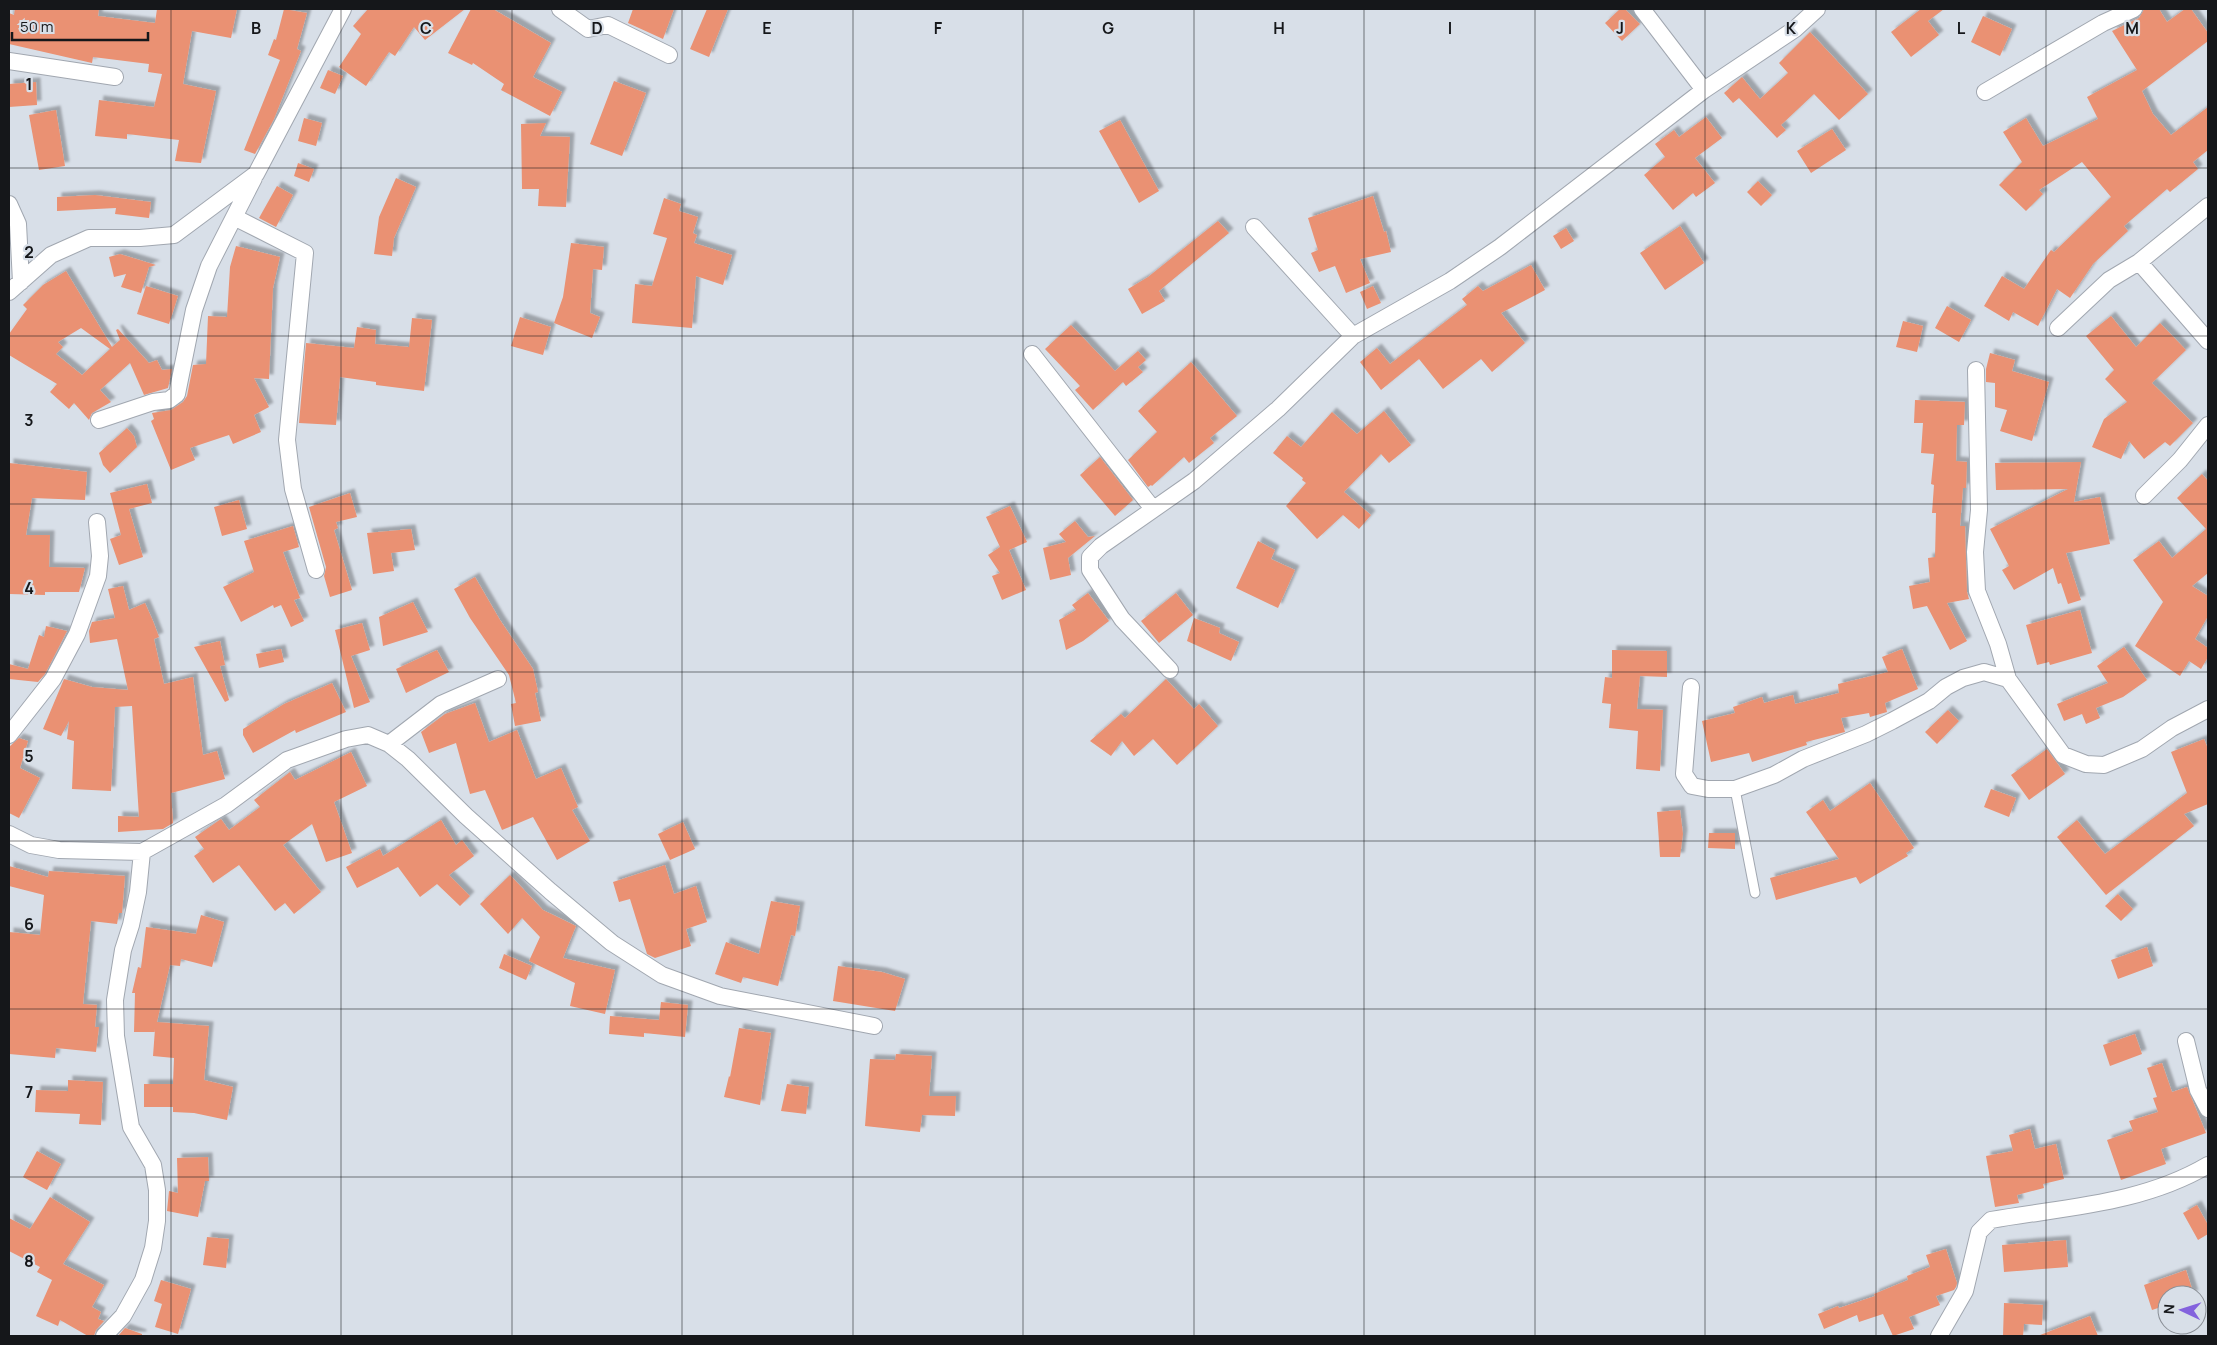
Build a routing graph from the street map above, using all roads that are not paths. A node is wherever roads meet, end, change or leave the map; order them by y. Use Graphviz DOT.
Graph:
graph roads {
  1 [pos="343,9"];
  2 [pos="560,9"];
  3 [pos="1642,9"];
  4 [pos="1818,9"];
  5 [pos="2134,9"];
  6 [pos="669,55"];
  7 [pos="9,61"];
  8 [pos="115,78"];
  9 [pos="1704,90"];
  10 [pos="1985,92"];
  11 [pos="256,174"];
  12 [pos="9,204"];
  13 [pos="2208,206"];
  14 [pos="234,217"];
  15 [pos="1254,227"];
  16 [pos="2139,262"];
  17 [pos="15,287"];
  18 [pos="2058,328"];
  19 [pos="1353,336"];
  20 [pos="2208,341"];
  21 [pos="1032,354"];
  22 [pos="1976,370"];
  23 [pos="99,420"];
  24 [pos="2208,425"];
  25 [pos="2144,496"];
  26 [pos="1153,509"];
  27 [pos="97,522"];
  28 [pos="316,570"];
  29 [pos="1170,670"];
  30 [pos="498,679"];
  31 [pos="2008,679"];
  32 [pos="1691,688"];
  33 [pos="2208,709"];
  34 [pos="9,735"];
  35 [pos="389,744"];
  36 [pos="1734,789"];
  37 [pos="9,834"];
  38 [pos="142,852"];
  39 [pos="1755,893"];
  40 [pos="874,1026"];
  41 [pos="2186,1041"];
  42 [pos="2208,1109"];
  43 [pos="2208,1165"];
  44 [pos="104,1336"];
  45 [pos="1939,1336"];
  1 -- 11 [label="street"];
  2 -- 6 [label="street"];
  3 -- 9 [label="street"];
  4 -- 9 [label="street"];
  5 -- 10 [label="street"];
  7 -- 8 [label="street"];
  9 -- 19 [label="street"];
  11 -- 14 [label="street"];
  11 -- 17 [label="street"];
  12 -- 17 [label="street"];
  13 -- 16 [label="street"];
  14 -- 23 [label="street"];
  14 -- 28 [label="street"];
  15 -- 19 [label="street"];
  16 -- 18 [label="street"];
  16 -- 20 [label="street"];
  19 -- 26 [label="street"];
  21 -- 26 [label="street"];
  22 -- 31 [label="street"];
  24 -- 25 [label="street"];
  26 -- 29 [label="street"];
  27 -- 34 [label="street"];
  30 -- 35 [label="street"];
  31 -- 33 [label="street"];
  31 -- 36 [label="street"];
  32 -- 36 [label="street"];
  35 -- 38 [label="street"];
  35 -- 40 [label="street"];
  36 -- 39 [label="lane"];
  37 -- 38 [label="street"];
  38 -- 44 [label="street"];
  41 -- 42 [label="street"];
  43 -- 45 [label="street"];
}
